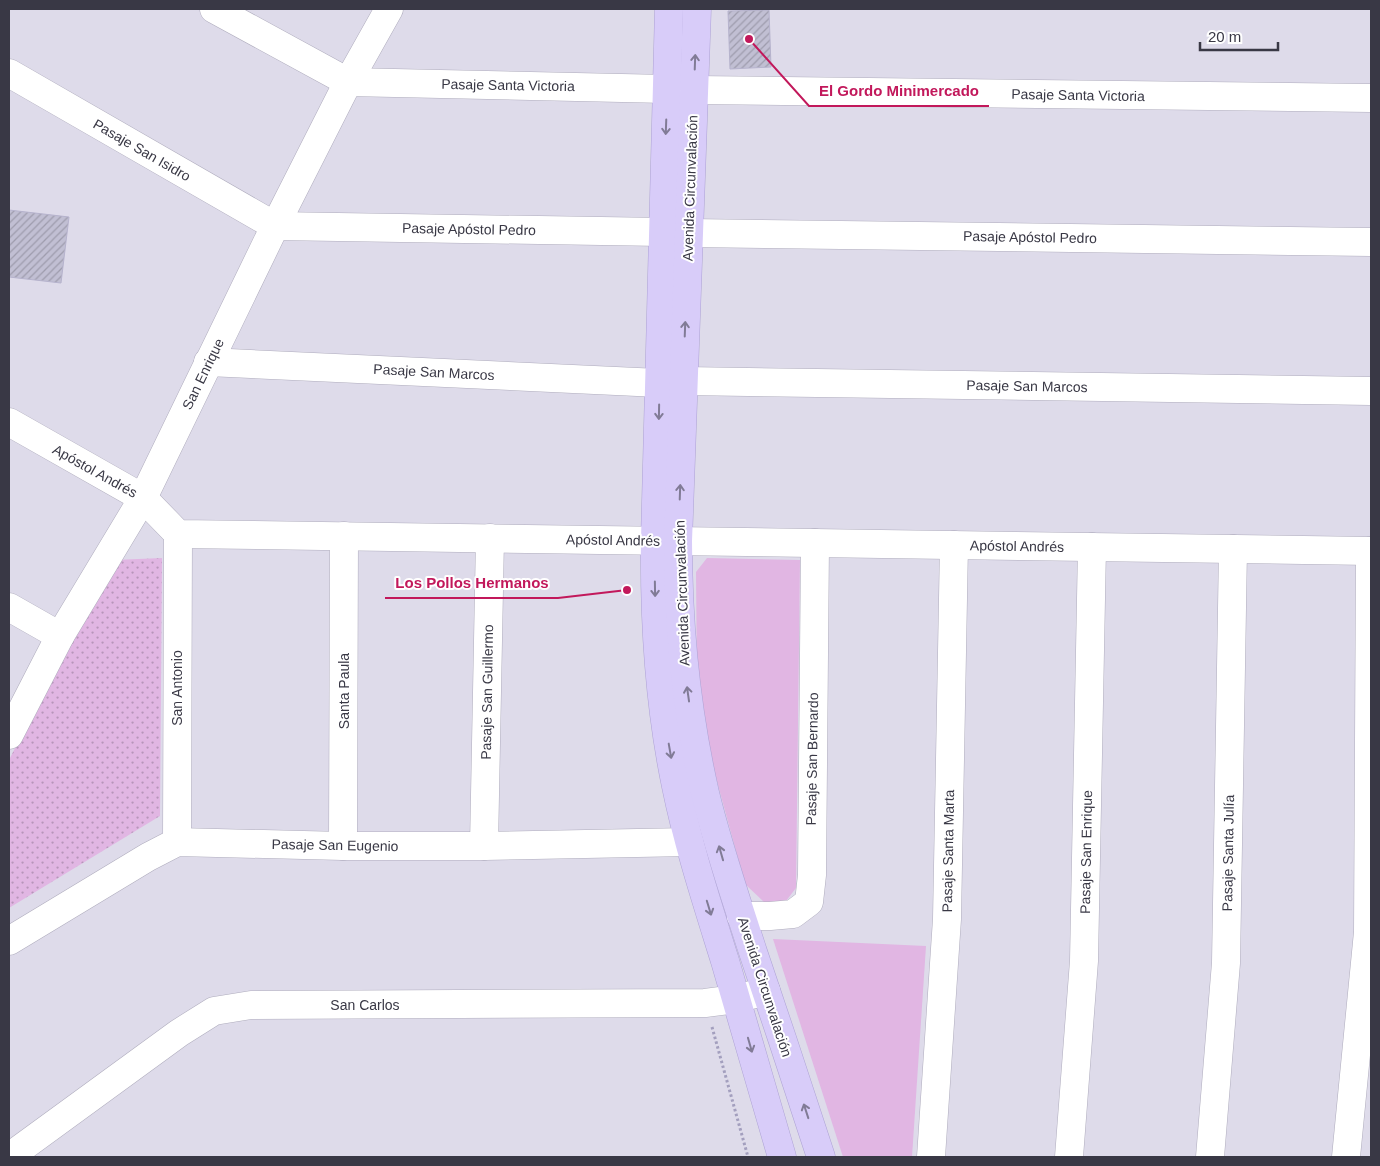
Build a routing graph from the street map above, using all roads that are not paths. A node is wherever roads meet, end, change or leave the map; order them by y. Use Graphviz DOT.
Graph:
graph roads {
  1 [pos="214,9"];
  2 [pos="389,9"];
  3 [pos="669,9"];
  4 [pos="696,9"];
  5 [pos="9,73"];
  6 [pos="348,82"];
  7 [pos="667,89"];
  8 [pos="694,90"];
  9 [pos="1371,98"];
  10 [pos="275,226"];
  11 [pos="676,232"];
  12 [pos="1371,242"];
  13 [pos="208,362"];
  14 [pos="671,382"];
  15 [pos="1371,391"];
  16 [pos="9,422"];
  17 [pos="142,498"];
  18 [pos="178,534"];
  19 [pos="344,536"];
  20 [pos="490,538"];
  21 [pos="667,540"];
  22 [pos="815,543"];
  23 [pos="954,545"];
  24 [pos="1092,547"];
  25 [pos="1234,549"];
  26 [pos="1371,551"];
  27 [pos="9,607"];
  28 [pos="60,636"];
  29 [pos="9,735"];
  30 [pos="177,842"];
  31 [pos="689,842"];
  32 [pos="343,846"];
  33 [pos="484,846"];
  34 [pos="741,916"];
  35 [pos="9,941"];
  36 [pos="766,990"];
  37 [pos="736,999"];
  38 [pos="9,1157"];
  39 [pos="782,1157"];
  40 [pos="821,1157"];
  41 [pos="931,1157"];
  42 [pos="1069,1157"];
  43 [pos="1210,1157"];
  44 [pos="1346,1157"];
  1 -- 6 [label="street"];
  2 -- 6 [label="street, San Enrique"];
  3 -- 7 [label="street, Avenida Circunvalación"];
  8 -- 4 [label="street, Avenida Circunvalación, one-way"];
  5 -- 10 [label="street, Pasaje San Isidro"];
  6 -- 7 [label="street, Pasaje Santa Victoria"];
  6 -- 10 [label="street, San Enrique"];
  7 -- 11 [label="street, Avenida Circunvalación, one-way"];
  8 -- 9 [label="street, Pasaje Santa Victoria"];
  8 -- 11 [label="street, Avenida Circunvalación"];
  10 -- 11 [label="street, Pasaje Apóstol Pedro"];
  10 -- 13 [label="street, San Enrique"];
  11 -- 12 [label="street, Pasaje Apóstol Pedro"];
  11 -- 14 [label="street, Avenida Circunvalación"];
  13 -- 14 [label="street, Pasaje San Marcos"];
  13 -- 17 [label="street, San Enrique"];
  14 -- 15 [label="street, Pasaje San Marcos"];
  14 -- 21 [label="street, Avenida Circunvalación"];
  16 -- 17 [label="street, Apóstol Andrés"];
  17 -- 18 [label="street, Apóstol Andrés"];
  17 -- 28 [label="street, San Enrique"];
  18 -- 19 [label="street, Apóstol Andrés"];
  18 -- 30 [label="street, San Antonio"];
  19 -- 20 [label="street, Apóstol Andrés"];
  19 -- 32 [label="street, Santa Paula"];
  20 -- 21 [label="street, Apóstol Andrés"];
  20 -- 33 [label="street, Pasaje San Guillermo"];
  21 -- 22 [label="street, Apóstol Andrés"];
  21 -- 31 [label="street, Avenida Circunvalación, one-way"];
  34 -- 21 [label="street, Avenida Circunvalación, one-way"];
  22 -- 23 [label="street, Apóstol Andrés"];
  22 -- 34 [label="street, Pasaje San Bernardo"];
  23 -- 24 [label="street, Apóstol Andrés"];
  23 -- 41 [label="street, Pasaje Santa Marta"];
  24 -- 25 [label="street, Apóstol Andrés"];
  24 -- 42 [label="street, Pasaje San Enrique"];
  25 -- 26 [label="street, Apóstol Andrés"];
  25 -- 43 [label="street, Pasaje Santa Julía"];
  26 -- 44 [label="street"];
  27 -- 28 [label="street"];
  28 -- 29 [label="street, San Enrique"];
  30 -- 32 [label="street, Pasaje San Eugenio"];
  30 -- 35 [label="street, Pasaje San Eugenio"];
  31 -- 33 [label="street, Pasaje San Eugenio"];
  31 -- 37 [label="street, Avenida Circunvalación, one-way"];
  32 -- 33 [label="street, Pasaje San Eugenio"];
  34 -- 36 [label="street, Avenida Circunvalación"];
  36 -- 37 [label="street, San Carlos"];
  40 -- 36 [label="street, Avenida Circunvalación, one-way"];
  37 -- 38 [label="street, San Carlos"];
  37 -- 39 [label="street, Avenida Circunvalación, one-way"];
}
